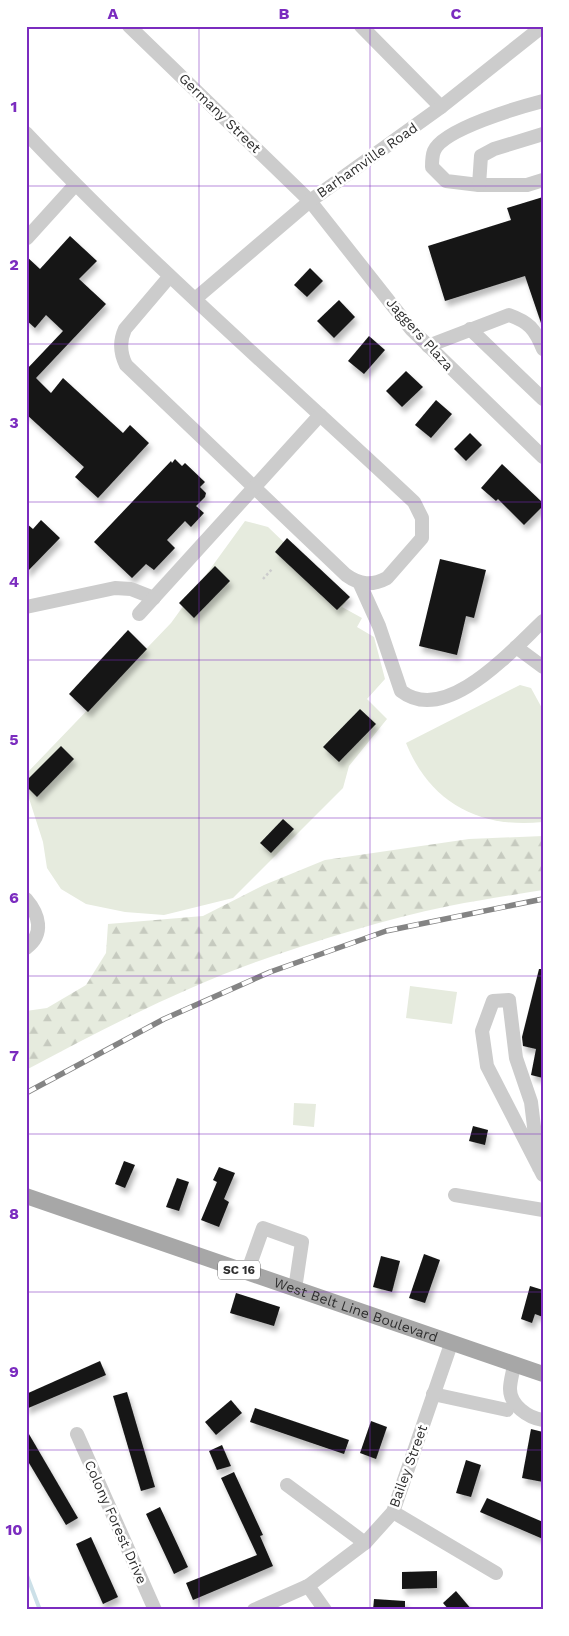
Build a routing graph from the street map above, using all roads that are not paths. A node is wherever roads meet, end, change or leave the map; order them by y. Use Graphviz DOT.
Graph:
graph roads {
  1 [pos="129,26"];
  2 [pos="361,26"];
  3 [pos="542,26"];
  4 [pos="543,101"];
  5 [pos="441,107"];
  6 [pos="26,133"];
  7 [pos="543,134"];
  8 [pos="543,180"];
  9 [pos="75,184"];
  10 [pos="479,185"];
  11 [pos="310,201"];
  12 [pos="26,238"];
  13 [pos="170,276"];
  14 [pos="195,299"];
  15 [pos="470,329"];
  16 [pos="428,346"];
  17 [pos="543,349"];
  18 [pos="543,399"];
  19 [pos="320,415"];
  20 [pos="543,457"];
  21 [pos="253,487"];
  22 [pos="360,584"];
  23 [pos="154,598"];
  24 [pos="26,607"];
  25 [pos="139,614"];
  26 [pos="543,621"];
  27 [pos="516,647"];
  28 [pos="543,668"];
  29 [pos="26,899"];
  30 [pos="26,948"];
  31 [pos="541,1172"];
  32 [pos="456,1195"];
  33 [pos="26,1196"];
  34 [pos="543,1210"];
  35 [pos="247,1273"];
  36 [pos="295,1289"];
  37 [pos="451,1344"];
  38 [pos="514,1365"];
  39 [pos="543,1374"];
  40 [pos="433,1394"];
  41 [pos="507,1410"];
  42 [pos="543,1420"];
  43 [pos="77,1434"];
  44 [pos="287,1485"];
  45 [pos="392,1512"];
  46 [pos="365,1543"];
  47 [pos="496,1573"];
  48 [pos="308,1586"];
  49 [pos="155,1610"];
  50 [pos="254,1610"];
  51 [pos="325,1610"];
  1 -- 11 [label="street, Germany Street"];
  2 -- 5 [label="street"];
  3 -- 5 [label="street, Barhamville Road"];
  4 -- 10 [label="street"];
  5 -- 11 [label="street, Barhamville Road"];
  6 -- 9 [label="street"];
  7 -- 10 [label="street"];
  8 -- 10 [label="street"];
  9 -- 12 [label="street"];
  9 -- 13 [label="street"];
  11 -- 14 [label="street, Barhamville Road"];
  11 -- 16 [label="street, Jaggers Plaza"];
  13 -- 14 [label="street"];
  13 -- 21 [label="street"];
  14 -- 19 [label="street"];
  15 -- 16 [label="street"];
  15 -- 17 [label="street"];
  15 -- 18 [label="street"];
  16 -- 20 [label="street, Jaggers Plaza"];
  19 -- 21 [label="street"];
  19 -- 22 [label="street"];
  21 -- 22 [label="street"];
  21 -- 23 [label="street"];
  22 -- 27 [label="street"];
  23 -- 24 [label="street"];
  23 -- 25 [label="street"];
  26 -- 27 [label="street"];
  27 -- 28 [label="street"];
  29 -- 30 [label="street"];
  31 -- 31 [label="street"];
  32 -- 34 [label="street"];
  33 -- 35 [label="main road, West Belt Line Boulevard / SC 16"];
  35 -- 36 [label="main road, West Belt Line Boulevard / SC 16"];
  35 -- 36 [label="street"];
  36 -- 37 [label="main road, West Belt Line Boulevard / SC 16"];
  37 -- 38 [label="main road, West Belt Line Boulevard / SC 16"];
  37 -- 40 [label="street, Bailey Street"];
  38 -- 39 [label="main road, West Belt Line Boulevard / SC 16"];
  38 -- 42 [label="street"];
  40 -- 41 [label="street"];
  40 -- 45 [label="street, Bailey Street"];
  43 -- 49 [label="street, Colony Forest Drive"];
  44 -- 46 [label="street"];
  45 -- 46 [label="street, Bailey Street"];
  45 -- 47 [label="street"];
  46 -- 48 [label="street, Bailey Street"];
  48 -- 50 [label="street, Bailey Street"];
  48 -- 51 [label="street"];
}
